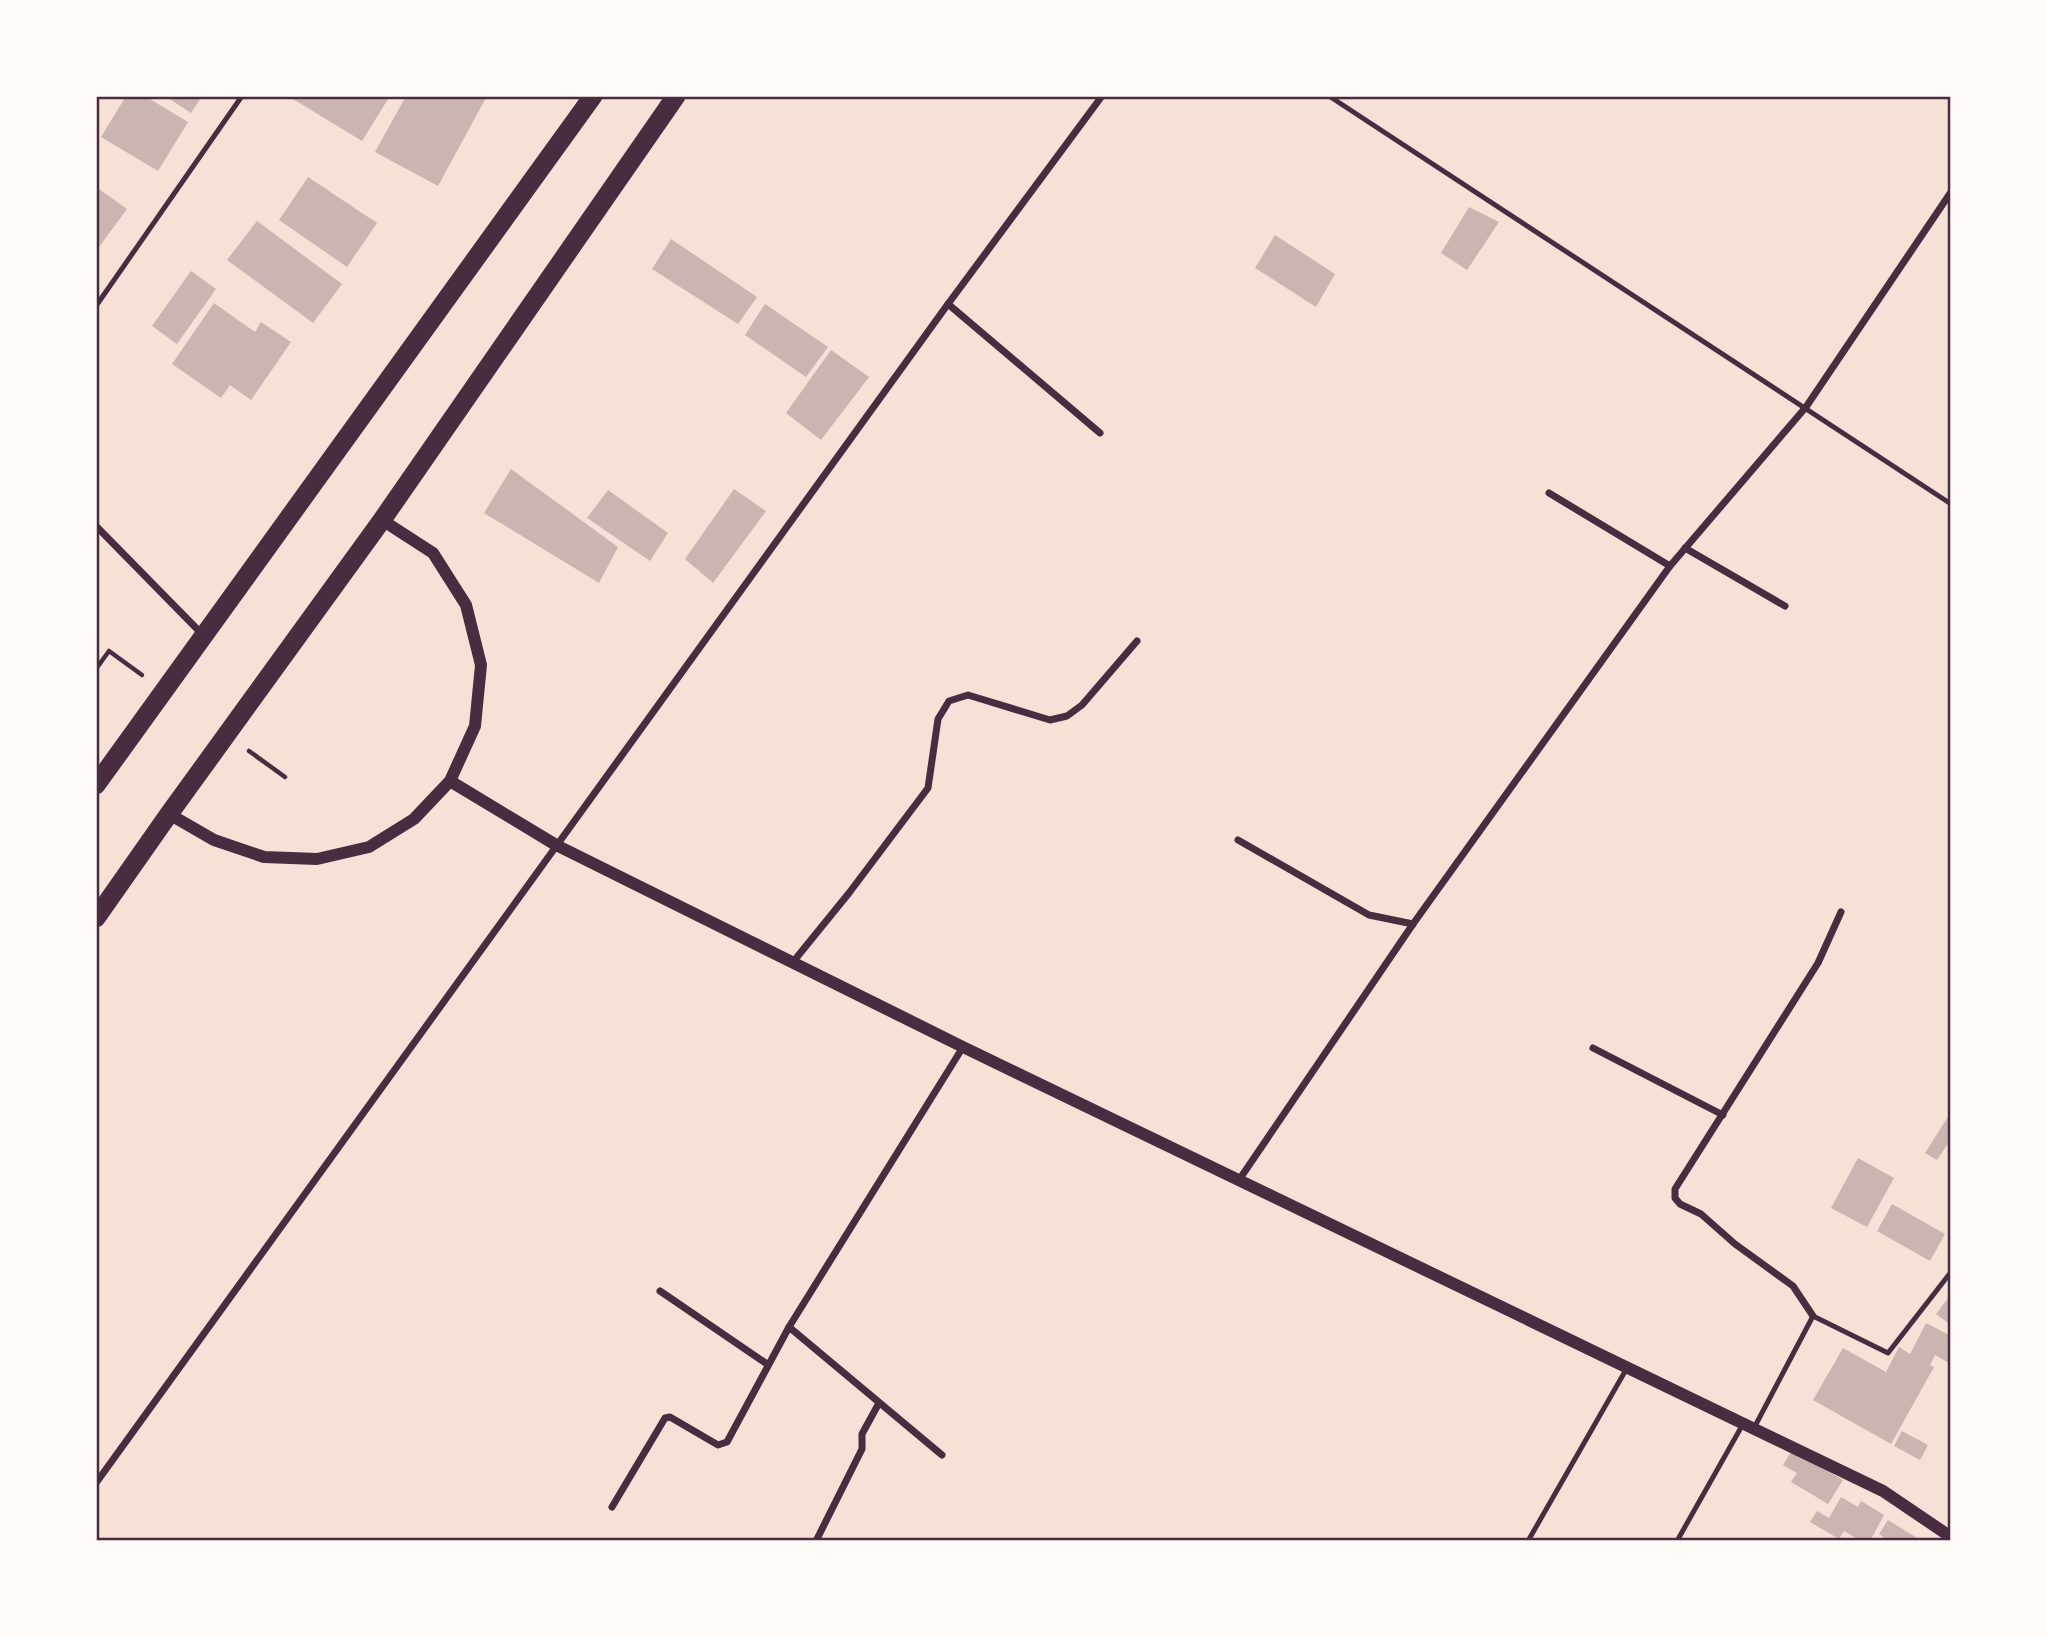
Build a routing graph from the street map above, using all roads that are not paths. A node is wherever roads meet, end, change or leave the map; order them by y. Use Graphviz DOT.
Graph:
graph roads {
  1 [pos="242,96"];
  2 [pos="593,96"];
  3 [pos="676,96"];
  4 [pos="1102,96"];
  5 [pos="1329,96"];
  6 [pos="1951,192"];
  7 [pos="948,304"];
  8 [pos="96,306"];
  9 [pos="1805,407"];
  10 [pos="1100,433"];
  11 [pos="1549,493"];
  12 [pos="1951,503"];
  13 [pos="382,520"];
  14 [pos="96,526"];
  15 [pos="1685,548"];
  16 [pos="1670,566"];
  17 [pos="1785,606"];
  18 [pos="204,636"];
  19 [pos="1137,641"];
  20 [pos="450,781"];
  21 [pos="96,785"];
  22 [pos="169,814"];
  23 [pos="1238,840"];
  24 [pos="556,845"];
  25 [pos="1841,912"];
  26 [pos="96,918"];
  27 [pos="1413,924"];
  28 [pos="793,962"];
  29 [pos="963,1047"];
  30 [pos="1593,1048"];
  31 [pos="1723,1115"];
  32 [pos="1239,1180"];
  33 [pos="1951,1272"];
  34 [pos="660,1291"];
  35 [pos="1814,1316"];
  36 [pos="789,1326"];
  37 [pos="767,1364"];
  38 [pos="1627,1368"];
  39 [pos="879,1403"];
  40 [pos="1748,1426"];
  41 [pos="942,1455"];
  42 [pos="96,1483"];
  43 [pos="612,1507"];
  44 [pos="1951,1537"];
  45 [pos="816,1541"];
  46 [pos="1528,1541"];
  47 [pos="1677,1541"];
  1 -- 8 [label="lane"];
  2 -- 18 [label="highway"];
  3 -- 13 [label="highway"];
  4 -- 7 [label="street"];
  5 -- 9 [label="lane"];
  6 -- 9 [label="street"];
  7 -- 10 [label="street"];
  7 -- 24 [label="street"];
  9 -- 12 [label="lane"];
  9 -- 15 [label="street"];
  11 -- 16 [label="street"];
  13 -- 20 [label="street"];
  13 -- 22 [label="highway"];
  14 -- 18 [label="street"];
  15 -- 16 [label="street"];
  15 -- 17 [label="street"];
  16 -- 27 [label="street"];
  18 -- 21 [label="highway"];
  19 -- 28 [label="street"];
  20 -- 22 [label="street"];
  20 -- 24 [label="street"];
  22 -- 26 [label="highway"];
  23 -- 27 [label="street"];
  24 -- 28 [label="street"];
  24 -- 42 [label="street"];
  25 -- 31 [label="street"];
  27 -- 32 [label="street"];
  28 -- 29 [label="street"];
  29 -- 32 [label="street"];
  29 -- 36 [label="street"];
  30 -- 31 [label="street"];
  31 -- 35 [label="street"];
  32 -- 38 [label="street"];
  33 -- 35 [label="lane"];
  34 -- 37 [label="street"];
  35 -- 40 [label="lane"];
  36 -- 37 [label="street"];
  36 -- 39 [label="street"];
  37 -- 43 [label="street"];
  38 -- 40 [label="street"];
  38 -- 46 [label="lane"];
  39 -- 41 [label="street"];
  39 -- 45 [label="street"];
  40 -- 44 [label="street"];
  40 -- 47 [label="lane"];
}
